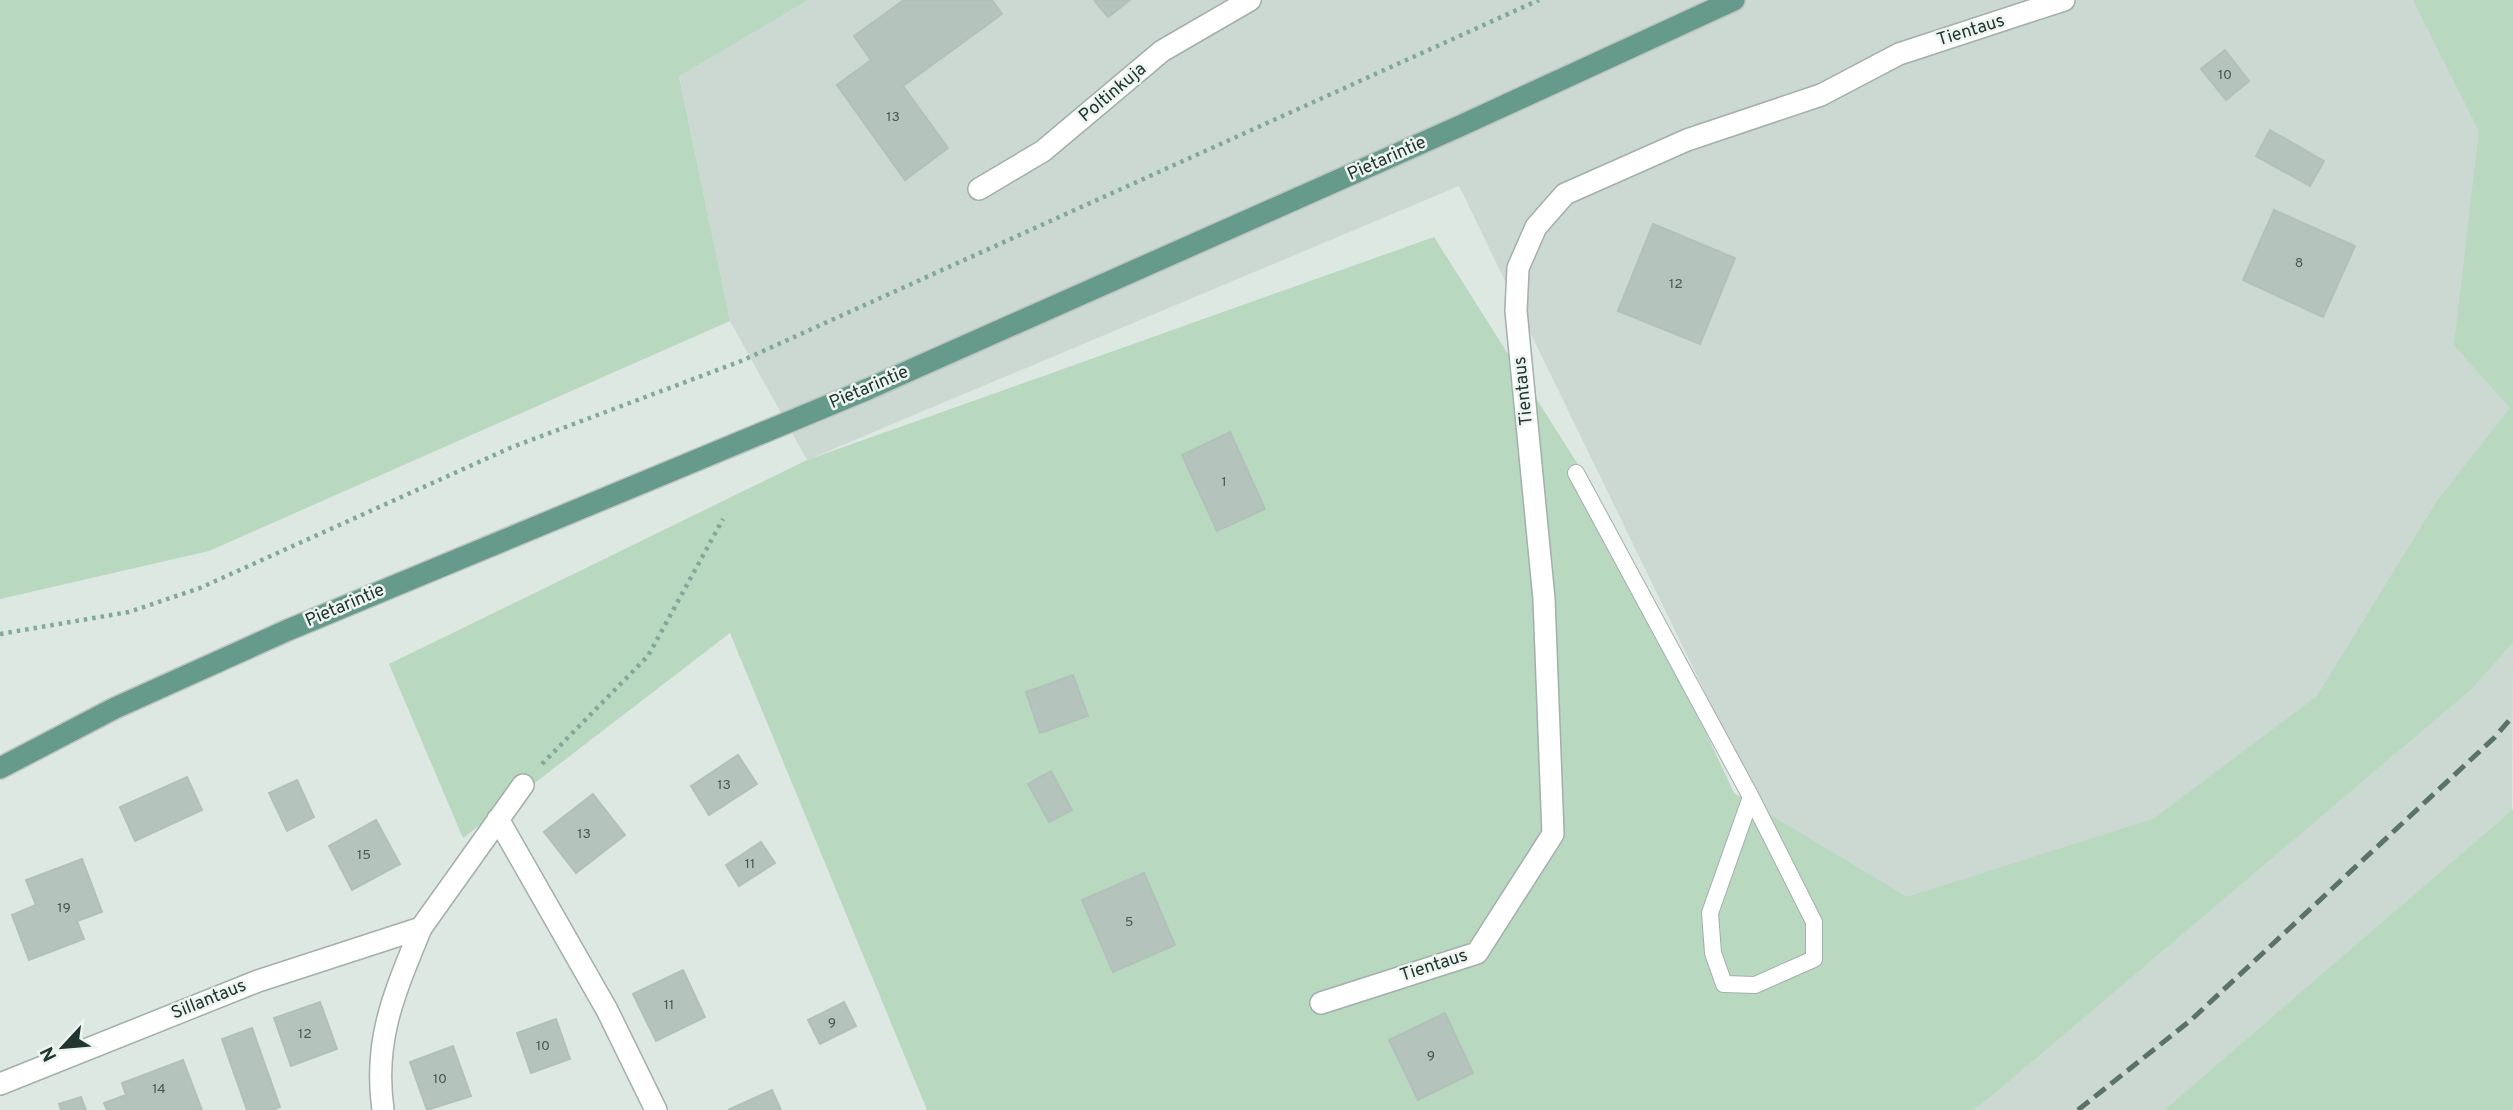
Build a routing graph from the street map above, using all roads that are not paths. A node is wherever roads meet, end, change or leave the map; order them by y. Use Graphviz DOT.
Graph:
graph roads {
  1 [pos="1250,0"];
  2 [pos="1734,0"];
  3 [pos="2064,0"];
  4 [pos="979,189"];
  5 [pos="1576,473"];
  6 [pos="0,768"];
  7 [pos="523,785"];
  8 [pos="1751,797"];
  9 [pos="498,819"];
  10 [pos="421,928"];
  11 [pos="1321,1003"];
  12 [pos="0,1084"];
  13 [pos="383,1110"];
  14 [pos="656,1110"];
  1 -- 4 [label="street, Poltinkuja"];
  2 -- 6 [label="main road, Pietarintie"];
  3 -- 11 [label="street, Tientaus"];
  5 -- 8 [label="lane"];
  7 -- 9 [label="street"];
  8 -- 8 [label="lane"];
  9 -- 10 [label="street"];
  9 -- 14 [label="street"];
  10 -- 12 [label="street, Sillantaus"];
  10 -- 13 [label="street"];
}
